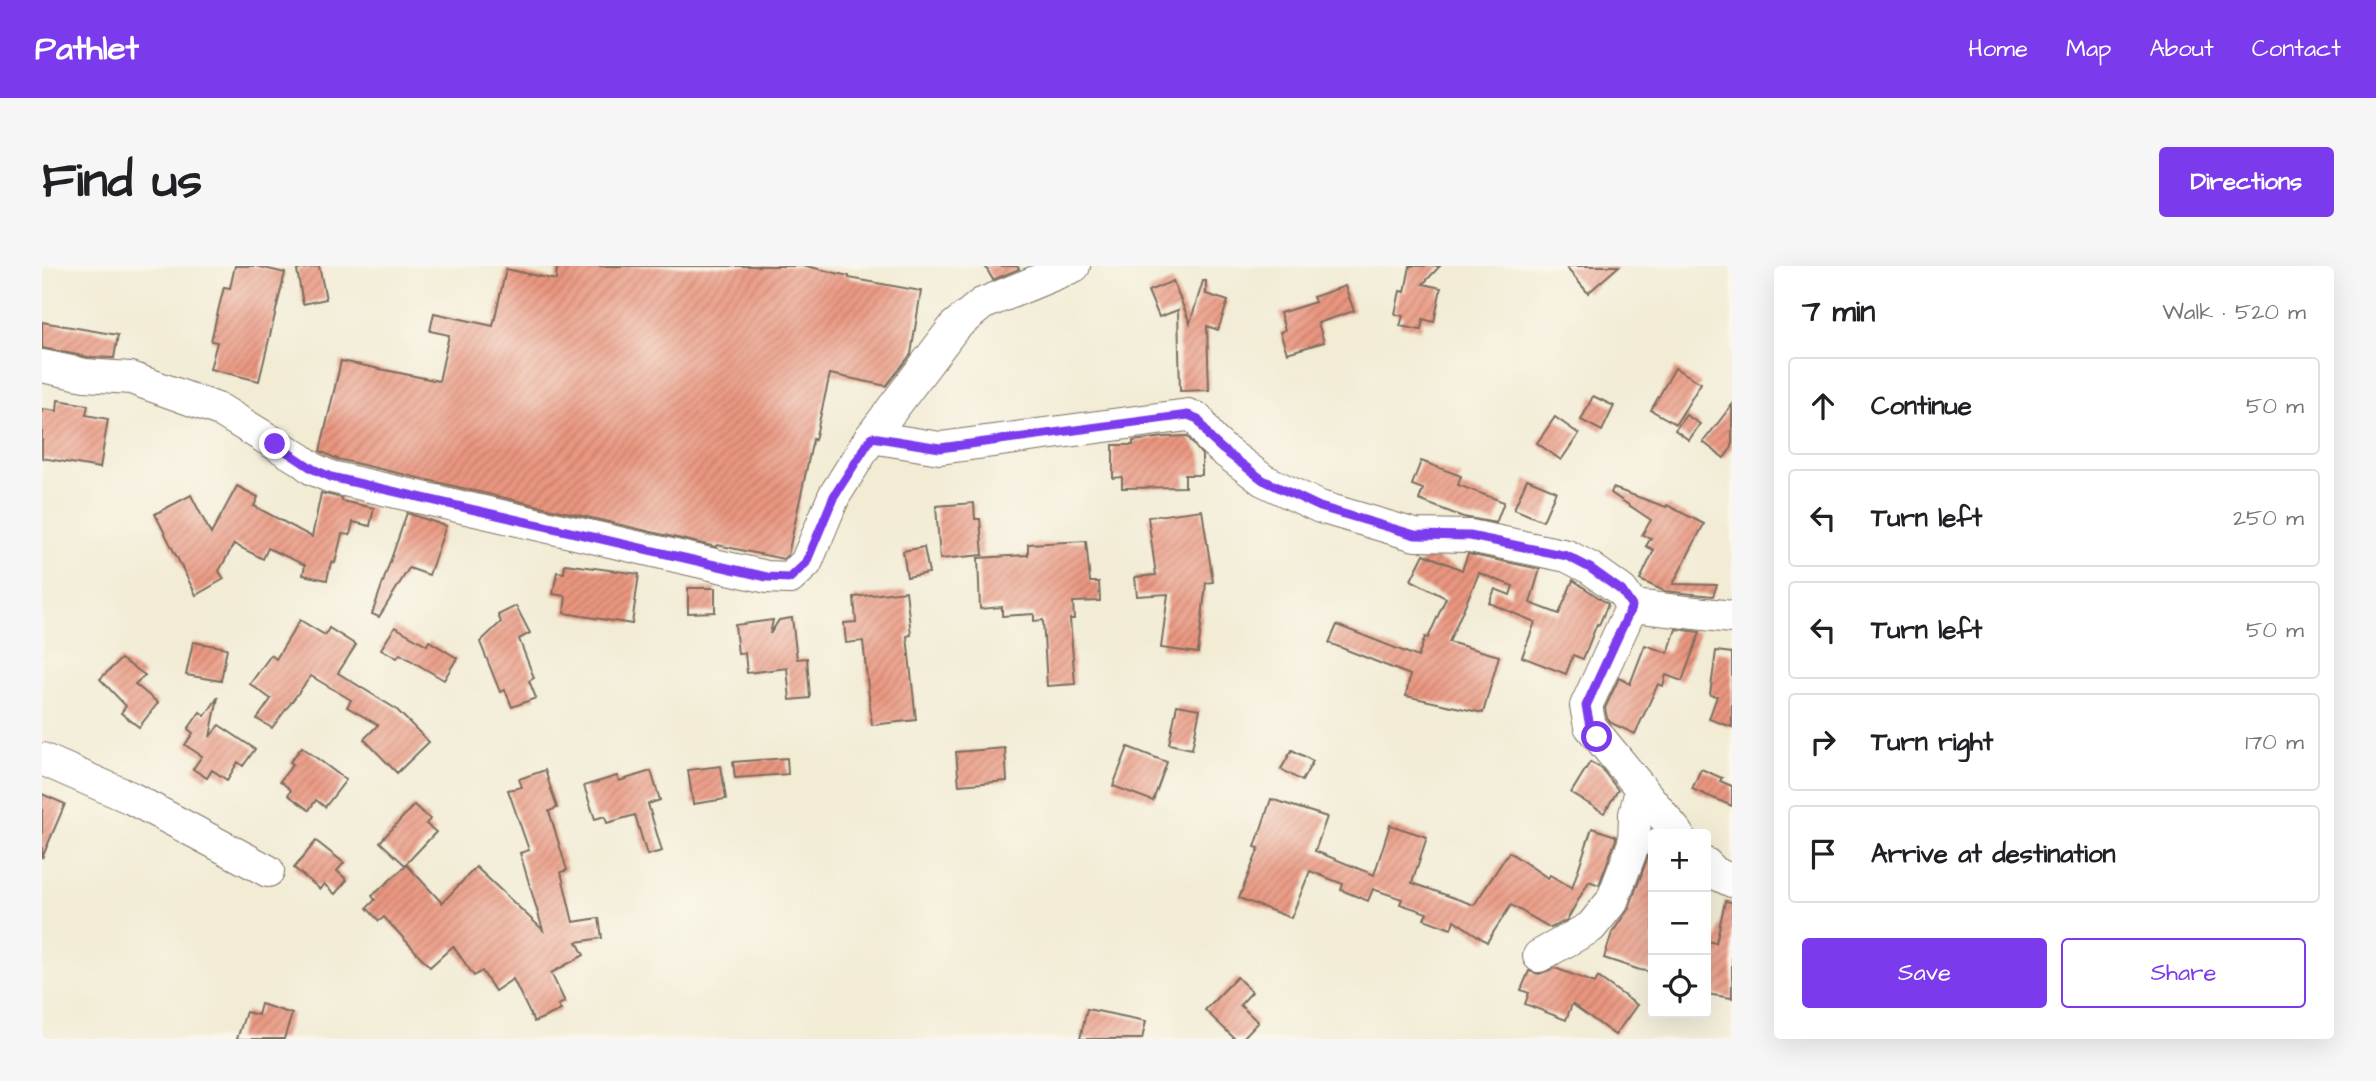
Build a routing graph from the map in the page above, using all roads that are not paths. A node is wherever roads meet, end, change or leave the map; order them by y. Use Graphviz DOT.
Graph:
graph roads {
  1 [pos="1074,266"];
  2 [pos="42,366"];
  3 [pos="872,437"];
  4 [pos="1632,606"];
  5 [pos="1732,617"];
  6 [pos="42,759"];
  7 [pos="1642,790"];
  8 [pos="1674,829"];
  9 [pos="1711,869"];
  10 [pos="268,871"];
  11 [pos="1732,881"];
  12 [pos="1539,956"];
  1 -- 3 [label="street"];
  2 -- 3 [label="street"];
  3 -- 4 [label="street"];
  4 -- 5 [label="street"];
  4 -- 7 [label="street"];
  6 -- 10 [label="street"];
  7 -- 8 [label="street"];
  7 -- 12 [label="street"];
  9 -- 11 [label="street"];
}
